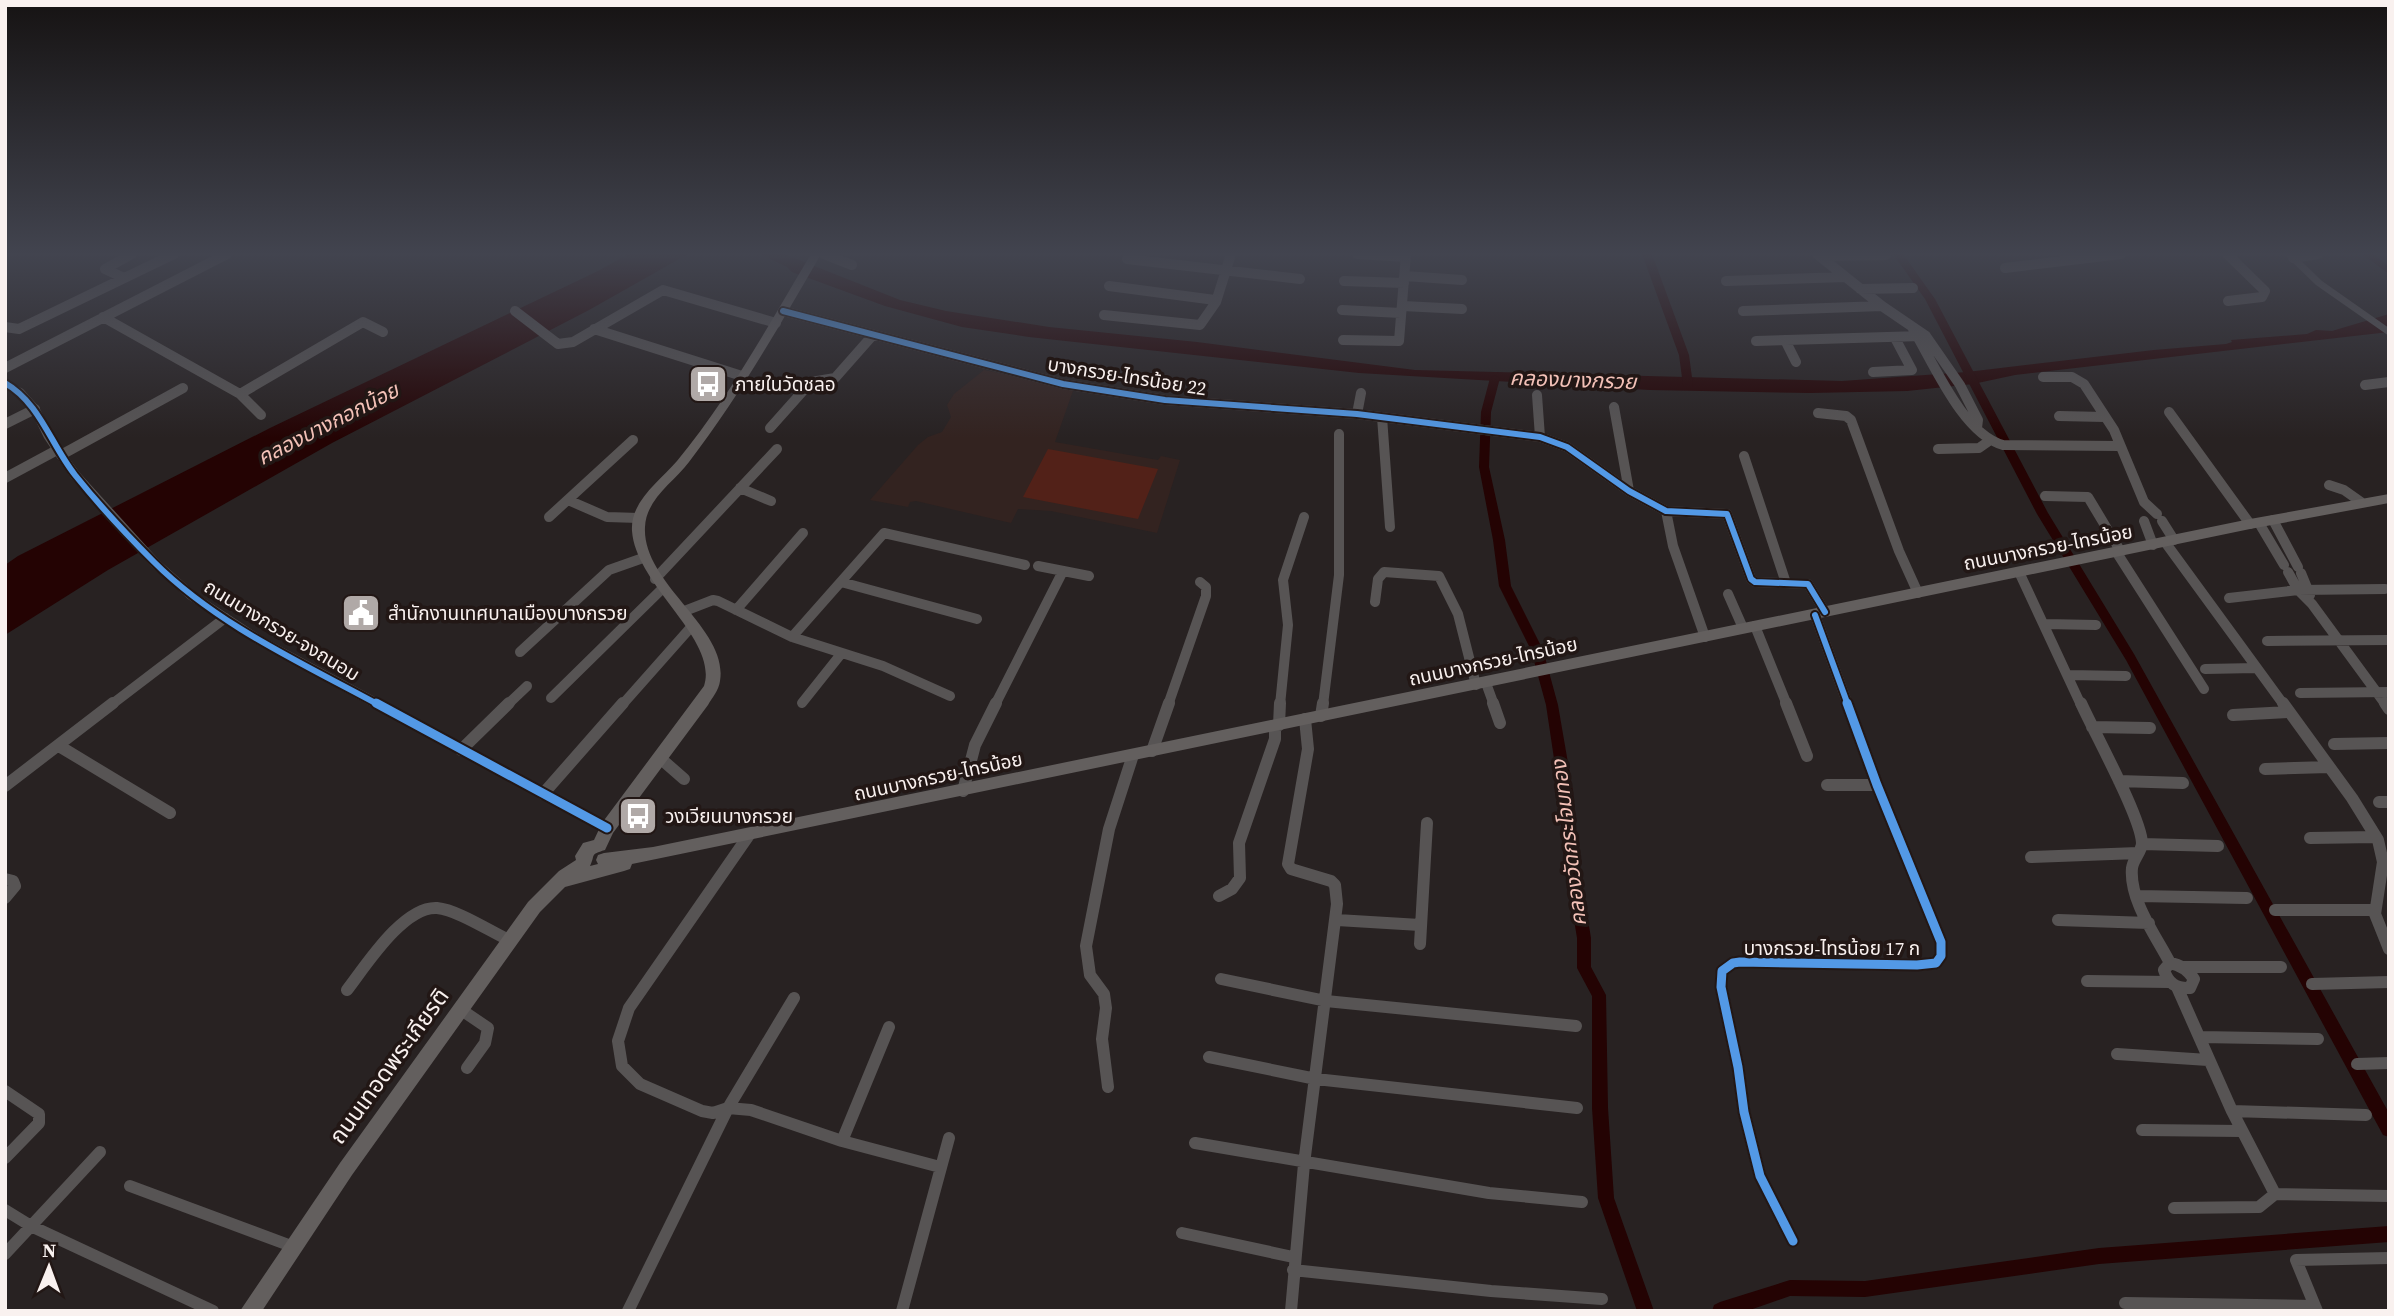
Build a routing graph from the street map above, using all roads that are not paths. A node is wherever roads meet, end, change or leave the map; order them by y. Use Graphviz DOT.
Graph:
graph roads {
  1 [pos="48,315"];
  2 [pos="106,315"];
  3 [pos="521,315"];
  4 [pos="618,315"];
  5 [pos="750,315"];
  6 [pos="781,315"];
  7 [pos="796,315"];
  8 [pos="1107,315"];
  9 [pos="1208,315"];
  10 [pos="1401,315"];
  11 [pos="1895,315"];
  12 [pos="2365,315"];
  13 [pos="103,317"];
  14 [pos="776,323"];
  15 [pos="5,327"];
  16 [pos="594,329"];
  17 [pos="383,332"];
  18 [pos="1918,333"];
  19 [pos="2389,333"];
  20 [pos="873,335"];
  21 [pos="1895,338"];
  22 [pos="1343,340"];
  23 [pos="1785,340"];
  24 [pos="1756,341"];
  25 [pos="1796,362"];
  26 [pos="5,368"];
  27 [pos="1873,372"];
  28 [pos="742,376"];
  29 [pos="2043,377"];
  30 [pos="2389,382"];
  31 [pos="5,383"];
  32 [pos="2365,386"];
  33 [pos="183,388"];
  34 [pos="1361,393"];
  35 [pos="240,394"];
  36 [pos="1537,395"];
  37 [pos="1614,407"];
  38 [pos="35,409"];
  39 [pos="2169,412"];
  40 [pos="1818,413"];
  41 [pos="1357,414"];
  42 [pos="261,415"];
  43 [pos="2059,416"];
  44 [pos="1382,417"];
  45 [pos="2105,417"];
  46 [pos="5,424"];
  47 [pos="770,428"];
  48 [pos="1977,428"];
  49 [pos="1339,434"];
  50 [pos="1540,437"];
  51 [pos="633,440"];
  52 [pos="1989,441"];
  53 [pos="2119,446"];
  54 [pos="777,449"];
  55 [pos="1938,449"];
  56 [pos="59,452"];
  57 [pos="1744,456"];
  58 [pos="5,478"];
  59 [pos="2329,485"];
  60 [pos="87,487"];
  61 [pos="740,488"];
  62 [pos="1629,491"];
  63 [pos="2045,496"];
  64 [pos="2389,498"];
  65 [pos="568,500"];
  66 [pos="771,501"];
  67 [pos="2144,502"];
  68 [pos="2361,502"];
  69 [pos="1667,510"];
  70 [pos="549,517"];
  71 [pos="639,517"];
  72 [pos="1304,517"];
  73 [pos="2273,520"];
  74 [pos="2254,523"];
  75 [pos="1390,527"];
  76 [pos="803,533"];
  77 [pos="2164,542"];
  78 [pos="2119,552"];
  79 [pos="643,558"];
  80 [pos="1025,565"];
  81 [pos="1038,566"];
  82 [pos="2293,569"];
  83 [pos="1063,571"];
  84 [pos="2019,572"];
  85 [pos="1089,576"];
  86 [pos="841,582"];
  87 [pos="1200,582"];
  88 [pos="1786,583"];
  89 [pos="658,584"];
  90 [pos="2385,589"];
  91 [pos="2303,590"];
  92 [pos="1918,593"];
  93 [pos="1728,594"];
  94 [pos="2229,598"];
  95 [pos="1375,602"];
  96 [pos="736,610"];
  97 [pos="682,612"];
  98 [pos="1820,614"];
  99 [pos="225,618"];
  100 [pos="977,619"];
  101 [pos="2045,624"];
  102 [pos="2096,625"];
  103 [pos="692,626"];
  104 [pos="1749,627"];
  105 [pos="792,637"];
  106 [pos="1705,637"];
  107 [pos="2337,640"];
  108 [pos="2389,640"];
  109 [pos="2267,641"];
  110 [pos="520,652"];
  111 [pos="841,654"];
  112 [pos="2256,668"];
  113 [pos="2205,669"];
  114 [pos="2068,675"];
  115 [pos="2126,676"];
  116 [pos="1481,684"];
  117 [pos="527,686"];
  118 [pos="2204,689"];
  119 [pos="2376,692"];
  120 [pos="2389,692"];
  121 [pos="2300,693"];
  122 [pos="950,696"];
  123 [pos="551,698"];
  124 [pos="802,703"];
  125 [pos="2389,709"];
  126 [pos="2288,712"];
  127 [pos="2233,715"];
  128 [pos="1313,718"];
  129 [pos="1500,723"];
  130 [pos="1277,725"];
  131 [pos="2092,727"];
  132 [pos="2150,728"];
  133 [pos="2389,743"];
  134 [pos="2334,744"];
  135 [pos="59,746"];
  136 [pos="461,750"];
  137 [pos="1152,751"];
  138 [pos="1133,755"];
  139 [pos="1807,756"];
  140 [pos="660,758"];
  141 [pos="2329,767"];
  142 [pos="2265,769"];
  143 [pos="684,779"];
  144 [pos="2119,781"];
  145 [pos="2183,783"];
  146 [pos="1827,785"];
  147 [pos="1877,785"];
  148 [pos="5,786"];
  149 [pos="963,790"];
  150 [pos="543,794"];
  151 [pos="170,813"];
  152 [pos="1427,824"];
  153 [pos="607,828"];
  154 [pos="749,835"];
  155 [pos="2376,837"];
  156 [pos="2310,838"];
  157 [pos="2218,846"];
  158 [pos="2140,849"];
  159 [pos="601,852"];
  160 [pos="2031,856"];
  161 [pos="637,857"];
  162 [pos="584,863"];
  163 [pos="5,879"];
  164 [pos="559,882"];
  165 [pos="1219,896"];
  166 [pos="2138,896"];
  167 [pos="5,898"];
  168 [pos="2247,898"];
  169 [pos="2275,910"];
  170 [pos="2375,910"];
  171 [pos="1337,920"];
  172 [pos="2058,920"];
  173 [pos="2149,923"];
  174 [pos="1420,925"];
  175 [pos="511,941"];
  176 [pos="1420,944"];
  177 [pos="2389,949"];
  178 [pos="2170,963"];
  179 [pos="2184,967"];
  180 [pos="2281,967"];
  181 [pos="1221,979"];
  182 [pos="2087,981"];
  183 [pos="2389,982"];
  184 [pos="2312,984"];
  185 [pos="2173,985"];
  186 [pos="347,990"];
  187 [pos="794,998"];
  188 [pos="1326,1001"];
  189 [pos="460,1009"];
  190 [pos="1576,1026"];
  191 [pos="889,1027"];
  192 [pos="2200,1037"];
  193 [pos="2318,1039"];
  194 [pos="2117,1054"];
  195 [pos="1209,1057"];
  196 [pos="2208,1060"];
  197 [pos="2389,1063"];
  198 [pos="2357,1064"];
  199 [pos="467,1068"];
  200 [pos="1316,1079"];
  201 [pos="1108,1087"];
  202 [pos="5,1091"];
  203 [pos="728,1108"];
  204 [pos="1577,1108"];
  205 [pos="2232,1111"];
  206 [pos="2366,1115"];
  207 [pos="2142,1130"];
  208 [pos="2242,1131"];
  209 [pos="949,1138"];
  210 [pos="842,1141"];
  211 [pos="1195,1143"];
  212 [pos="100,1152"];
  213 [pos="5,1158"];
  214 [pos="1304,1163"];
  215 [pos="940,1167"];
  216 [pos="130,1185"];
  217 [pos="2275,1194"];
  218 [pos="2389,1195"];
  219 [pos="1581,1202"];
  220 [pos="2174,1209"];
  221 [pos="5,1210"];
  222 [pos="32,1226"];
  223 [pos="1182,1233"];
  224 [pos="1793,1241"];
  225 [pos="294,1247"];
  226 [pos="5,1254"];
  227 [pos="2389,1258"];
  228 [pos="1293,1264"];
  229 [pos="1602,1299"];
  230 [pos="2124,1303"];
  231 [pos="2316,1308"];
  232 [pos="213,1311"];
  233 [pos="250,1311"];
  234 [pos="628,1311"];
  235 [pos="902,1311"];
  236 [pos="1291,1311"];
  1 -- 15 [label="street"];
  2 -- 13 [label="street"];
  3 -- 16 [label="street"];
  4 -- 16 [label="street"];
  5 -- 14 [label="street"];
  6 -- 14 [label="main road"];
  7 -- 20 [label="street, บางกรวย-ไทรน้อย 22"];
  8 -- 9 [label="street"];
  10 -- 22 [label="street"];
  11 -- 18 [label="street"];
  12 -- 19 [label="street"];
  13 -- 26 [label="street"];
  13 -- 35 [label="street"];
  14 -- 28 [label="main road"];
  16 -- 28 [label="street"];
  17 -- 35 [label="street"];
  18 -- 21 [label="street"];
  18 -- 48 [label="street"];
  18 -- 48 [label="street"];
  20 -- 41 [label="street, บางกรวย-ไทรน้อย 22"];
  20 -- 47 [label="street"];
  21 -- 23 [label="street"];
  21 -- 27 [label="street"];
  23 -- 24 [label="street"];
  23 -- 25 [label="street"];
  28 -- 71 [label="main road"];
  29 -- 45 [label="street"];
  30 -- 32 [label="street"];
  31 -- 38 [label="street, ถนนบางกรวย-จงถนอม"];
  33 -- 56 [label="street"];
  34 -- 41 [label="street"];
  35 -- 42 [label="street"];
  36 -- 50 [label="street"];
  37 -- 62 [label="street"];
  38 -- 46 [label="street"];
  38 -- 56 [label="street, ถนนบางกรวย-จงถนอม"];
  39 -- 74 [label="street"];
  40 -- 92 [label="street"];
  41 -- 44 [label="street, บางกรวย-ไทรน้อย 22"];
  43 -- 45 [label="street"];
  44 -- 50 [label="street, บางกรวย-ไทรน้อย 22"];
  44 -- 75 [label="street"];
  45 -- 53 [label="street"];
  48 -- 52 [label="street"];
  49 -- 128 [label="street"];
  50 -- 62 [label="street, บางกรวย-ไทรน้อย 22"];
  51 -- 65 [label="street"];
  52 -- 53 [label="street"];
  52 -- 55 [label="street"];
  53 -- 67 [label="street"];
  54 -- 61 [label="street"];
  56 -- 58 [label="street"];
  56 -- 60 [label="street, ถนนบางกรวย-จงถนอม"];
  57 -- 88 [label="street"];
  59 -- 68 [label="street"];
  60 -- 99 [label="street, ถนนบางกรวย-จงถนอม"];
  61 -- 66 [label="street"];
  61 -- 89 [label="street"];
  62 -- 69 [label="street, บางกรวย-ไทรน้อย 22"];
  63 -- 78 [label="street"];
  64 -- 68 [label="main road, ถนนบางกรวย-ไทรน้อย"];
  65 -- 70 [label="street"];
  65 -- 71 [label="street"];
  67 -- 77 [label="street"];
  67 -- 77 [label="street"];
  68 -- 73 [label="main road, ถนนบางกรวย-ไทรน้อย"];
  69 -- 88 [label="street, บางกรวย-ไทรน้อย 17 ก"];
  69 -- 106 [label="street"];
  71 -- 79 [label="main road"];
  72 -- 130 [label="street"];
  73 -- 74 [label="main road, ถนนบางกรวย-ไทรน้อย"];
  73 -- 82 [label="street"];
  74 -- 77 [label="main road, ถนนบางกรวย-ไทรน้อย"];
  74 -- 82 [label="street"];
  76 -- 96 [label="street"];
  77 -- 78 [label="main road, ถนนบางกรวย-ไทรน้อย"];
  77 -- 112 [label="street"];
  78 -- 84 [label="main road, ถนนบางกรวย-ไทรน้อย"];
  78 -- 118 [label="street"];
  79 -- 89 [label="main road"];
  79 -- 110 [label="street"];
  80 -- 86 [label="street"];
  81 -- 83 [label="street"];
  82 -- 91 [label="street"];
  83 -- 85 [label="street"];
  83 -- 149 [label="street"];
  84 -- 92 [label="main road, ถนนบางกรวย-ไทรน้อย"];
  84 -- 101 [label="street"];
  86 -- 100 [label="street"];
  86 -- 105 [label="street"];
  87 -- 137 [label="street"];
  88 -- 98 [label="street, บางกรวย-ไทรน้อย 17 ก"];
  89 -- 97 [label="main road"];
  89 -- 123 [label="street"];
  90 -- 91 [label="street"];
  91 -- 94 [label="street"];
  91 -- 107 [label="street"];
  92 -- 98 [label="main road, ถนนบางกรวย-ไทรน้อย"];
  93 -- 104 [label="street"];
  95 -- 116 [label="street"];
  96 -- 97 [label="street"];
  96 -- 105 [label="street"];
  97 -- 103 [label="main road"];
  98 -- 104 [label="main road, ถนนบางกรวย-ไทรน้อย"];
  98 -- 147 [label="street, บางกรวย-ไทรน้อย 17 ก"];
  99 -- 135 [label="street"];
  99 -- 136 [label="street, ถนนบางกรวย-จงถนอม"];
  101 -- 102 [label="street"];
  101 -- 114 [label="street"];
  103 -- 140 [label="main road"];
  103 -- 150 [label="street"];
  104 -- 106 [label="main road, ถนนบางกรวย-ไทรน้อย"];
  104 -- 139 [label="street"];
  105 -- 111 [label="street"];
  106 -- 116 [label="main road, ถนนบางกรวย-ไทรน้อย"];
  107 -- 108 [label="street"];
  107 -- 109 [label="street"];
  107 -- 119 [label="street"];
  111 -- 122 [label="street"];
  111 -- 124 [label="street"];
  112 -- 113 [label="street"];
  112 -- 126 [label="street"];
  114 -- 115 [label="street"];
  114 -- 131 [label="street"];
  116 -- 128 [label="main road, ถนนบางกรวย-ไทรน้อย"];
  116 -- 129 [label="street"];
  117 -- 136 [label="street"];
  119 -- 120 [label="street"];
  119 -- 121 [label="street"];
  119 -- 125 [label="street"];
  126 -- 127 [label="street"];
  126 -- 141 [label="street"];
  128 -- 130 [label="main road, ถนนบางกรวย-ไทรน้อย"];
  128 -- 171 [label="street"];
  130 -- 137 [label="main road, ถนนบางกรวย-ไทรน้อย"];
  130 -- 165 [label="street"];
  131 -- 132 [label="street"];
  131 -- 144 [label="street"];
  133 -- 134 [label="street"];
  135 -- 148 [label="street"];
  135 -- 151 [label="street"];
  136 -- 150 [label="street, ถนนบางกรวย-จงถนอม"];
  137 -- 138 [label="main road, ถนนบางกรวย-ไทรน้อย"];
  138 -- 149 [label="main road, ถนนบางกรวย-ไทรน้อย"];
  138 -- 201 [label="street"];
  140 -- 143 [label="street"];
  140 -- 153 [label="main road"];
  141 -- 142 [label="street"];
  141 -- 155 [label="street"];
  144 -- 145 [label="street"];
  144 -- 158 [label="street"];
  146 -- 147 [label="street"];
  147 -- 224 [label="street, บางกรวย-ไทรน้อย 17 ก"];
  149 -- 154 [label="main road, ถนนบางกรวย-ไทรน้อย"];
  150 -- 153 [label="street, ถนนบางกรวย-จงถนอม"];
  152 -- 174 [label="street"];
  153 -- 159 [label="main road"];
  153 -- 161 [label="main road"];
  154 -- 161 [label="main road, ถนนบางกรวย-ไทรน้อย"];
  154 -- 203 [label="street"];
  155 -- 156 [label="street"];
  155 -- 170 [label="street"];
  157 -- 158 [label="street"];
  158 -- 160 [label="street"];
  158 -- 166 [label="street"];
  159 -- 161 [label="main road, ถนนบางกรวย-ไทรน้อย"];
  159 -- 162 [label="main road, ถนนบางกรวย-ไทรน้อย"];
  161 -- 164 [label="main road"];
  162 -- 164 [label="main road, ถนนเทอดพระเกียรติ"];
  163 -- 167 [label="street"];
  164 -- 175 [label="main road, ถนนเทอดพระเกียรติ"];
  166 -- 168 [label="street"];
  166 -- 173 [label="street"];
  169 -- 170 [label="street"];
  170 -- 177 [label="street"];
  171 -- 174 [label="street"];
  171 -- 188 [label="street"];
  172 -- 173 [label="street"];
  173 -- 178 [label="street"];
  174 -- 176 [label="street"];
  175 -- 186 [label="street"];
  175 -- 189 [label="main road, ถนนเทอดพระเกียรติ"];
  178 -- 179 [label="street"];
  178 -- 185 [label="street"];
  179 -- 180 [label="street"];
  179 -- 185 [label="street"];
  181 -- 188 [label="street"];
  182 -- 185 [label="street"];
  183 -- 184 [label="street"];
  185 -- 192 [label="street"];
  187 -- 203 [label="street"];
  188 -- 190 [label="street"];
  188 -- 200 [label="street"];
  189 -- 199 [label="street"];
  189 -- 225 [label="main road, ถนนเทอดพระเกียรติ"];
  191 -- 210 [label="street"];
  192 -- 193 [label="street"];
  192 -- 196 [label="street"];
  194 -- 196 [label="street"];
  195 -- 200 [label="street"];
  196 -- 205 [label="street"];
  197 -- 198 [label="street"];
  200 -- 204 [label="street"];
  200 -- 214 [label="street"];
  202 -- 213 [label="street"];
  203 -- 210 [label="street"];
  203 -- 234 [label="street"];
  205 -- 206 [label="street"];
  205 -- 208 [label="street"];
  207 -- 208 [label="street"];
  208 -- 217 [label="street"];
  209 -- 215 [label="street"];
  210 -- 215 [label="street"];
  211 -- 214 [label="street"];
  212 -- 222 [label="street"];
  214 -- 219 [label="street"];
  214 -- 228 [label="street"];
  215 -- 235 [label="street"];
  216 -- 225 [label="street"];
  217 -- 218 [label="street"];
  217 -- 220 [label="street"];
  221 -- 222 [label="street"];
  222 -- 226 [label="street"];
  222 -- 232 [label="street"];
  223 -- 228 [label="street"];
  225 -- 233 [label="main road, ถนนเทอดพระเกียรติ"];
  227 -- 231 [label="street"];
  228 -- 229 [label="street"];
  228 -- 236 [label="street"];
  230 -- 231 [label="street"];
}
